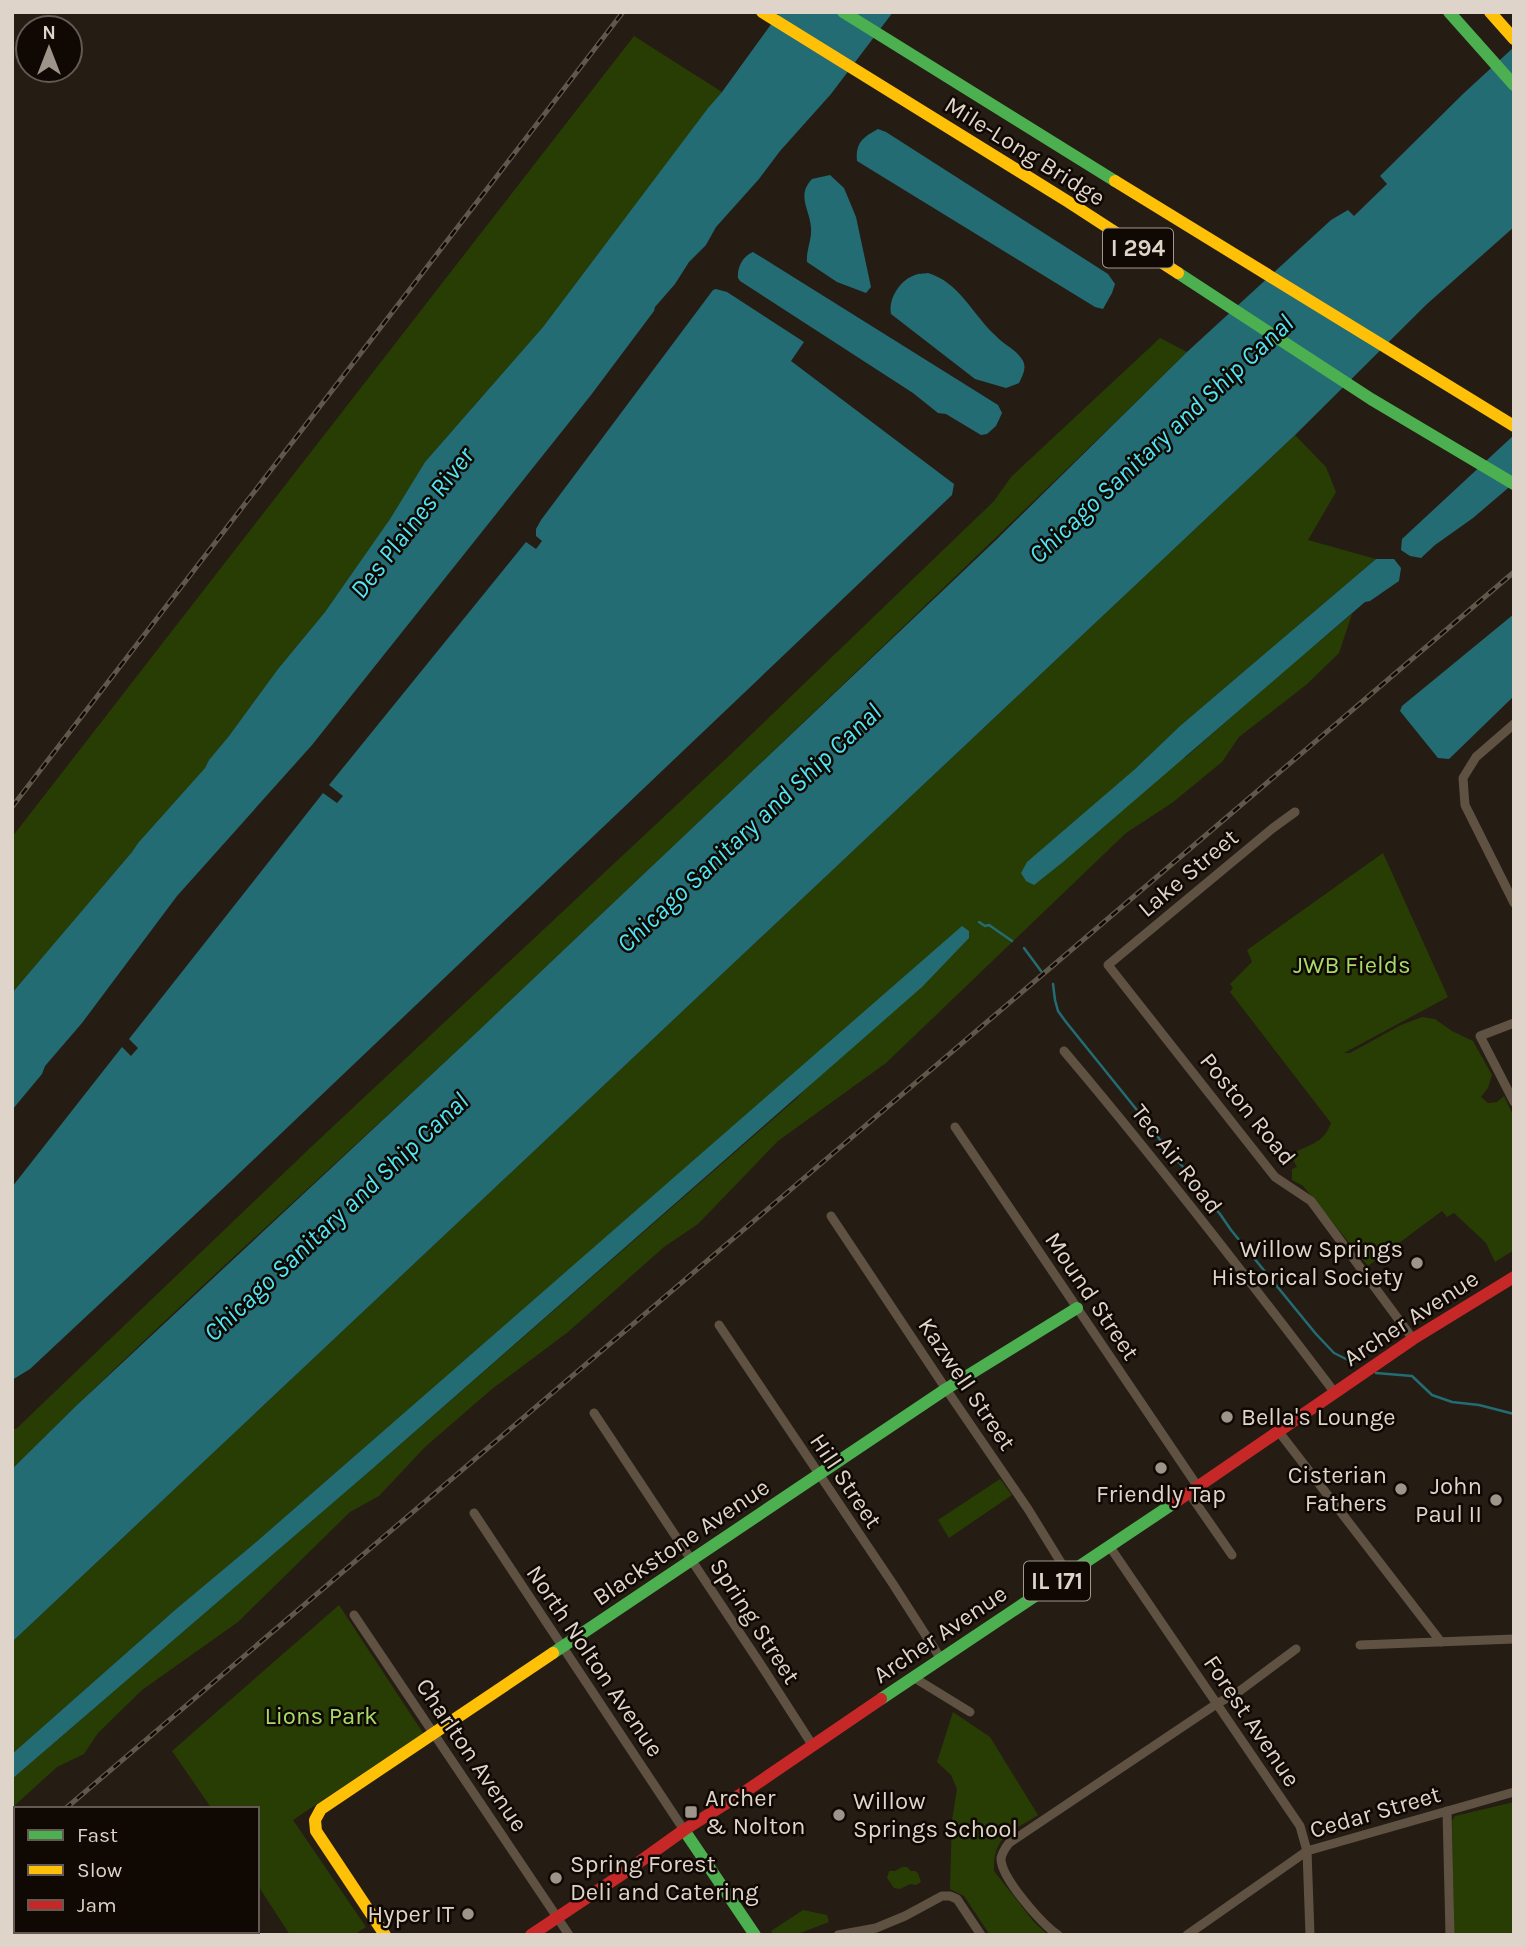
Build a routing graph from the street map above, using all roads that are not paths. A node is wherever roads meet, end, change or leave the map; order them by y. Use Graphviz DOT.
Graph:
graph roads {
  1 [pos="762,12"];
  2 [pos="843,12"];
  3 [pos="1490,12"];
  4 [pos="1450,13"];
  5 [pos="1514,39"];
  6 [pos="1514,85"];
  7 [pos="1514,426"];
  8 [pos="1514,484"];
  9 [pos="1514,724"];
  10 [pos="1295,812"];
  11 [pos="1514,903"];
  12 [pos="1108,965"];
  13 [pos="1514,1023"];
  14 [pos="1064,1051"];
  15 [pos="1514,1102"];
  16 [pos="955,1127"];
  17 [pos="831,1216"];
  18 [pos="1514,1277"];
  19 [pos="1077,1308"];
  20 [pos="719,1325"];
  21 [pos="1413,1339"];
  22 [pos="946,1389"];
  23 [pos="1335,1393"];
  24 [pos="594,1413"];
  25 [pos="1279,1432"];
  26 [pos="819,1475"];
  27 [pos="1193,1490"];
  28 [pos="474,1513"];
  29 [pos="1110,1547"];
  30 [pos="1232,1555"];
  31 [pos="691,1559"];
  32 [pos="1068,1574"];
  33 [pos="354,1615"];
  34 [pos="1514,1639"];
  35 [pos="1441,1642"];
  36 [pos="1360,1645"];
  37 [pos="563,1647"];
  38 [pos="1296,1649"];
  39 [pos="941,1659"];
  40 [pos="913,1677"];
  41 [pos="1218,1703"];
  42 [pos="970,1712"];
  43 [pos="434,1734"];
  44 [pos="813,1746"];
  45 [pos="1514,1792"];
  46 [pos="1447,1811"];
  47 [pos="684,1830"];
  48 [pos="1307,1851"];
  49 [pos="556,1917"];
  50 [pos="385,1935"];
  51 [pos="531,1935"];
  52 [pos="569,1935"];
  53 [pos="755,1935"];
  54 [pos="838,1935"];
  55 [pos="981,1935"];
  56 [pos="1058,1935"];
  57 [pos="1187,1935"];
  58 [pos="1310,1935"];
  59 [pos="1450,1935"];
  1 -- 8 [label="main road, Mile-Long Bridge / I 294"];
  2 -- 7 [label="main road, Mile-Long Bridge / I 294"];
  3 -- 5 [label="main road"];
  4 -- 6 [label="main road"];
  9 -- 11 [label="street"];
  10 -- 12 [label="street, Lake Street"];
  12 -- 21 [label="street, Poston Road"];
  13 -- 15 [label="street"];
  14 -- 23 [label="street, Tec Air Road"];
  16 -- 19 [label="street, Mound Street"];
  17 -- 22 [label="street, Kazwell Street"];
  18 -- 21 [label="main road, Archer Avenue / IL 171"];
  19 -- 22 [label="main road, Blackstone Avenue"];
  19 -- 27 [label="street, Mound Street"];
  20 -- 26 [label="street, Hill Street"];
  21 -- 23 [label="main road, Archer Avenue / IL 171"];
  22 -- 26 [label="main road, Blackstone Avenue"];
  22 -- 32 [label="street, Kazwell Street"];
  23 -- 25 [label="main road, Archer Avenue / IL 171"];
  24 -- 31 [label="street, Spring Street"];
  25 -- 27 [label="main road, Archer Avenue / IL 171"];
  25 -- 35 [label="street"];
  26 -- 31 [label="main road, Blackstone Avenue"];
  26 -- 39 [label="street, Hill Street"];
  27 -- 29 [label="main road, Archer Avenue / IL 171"];
  27 -- 30 [label="street, Mound Street"];
  28 -- 37 [label="street, North Nolton Avenue"];
  29 -- 32 [label="main road, Archer Avenue / IL 171"];
  29 -- 41 [label="street, Forest Avenue"];
  31 -- 37 [label="main road, Blackstone Avenue"];
  31 -- 44 [label="street, Spring Street"];
  32 -- 39 [label="main road, Archer Avenue / IL 171"];
  33 -- 43 [label="street, Charlton Avenue"];
  34 -- 35 [label="street"];
  35 -- 36 [label="street"];
  37 -- 43 [label="main road, Blackstone Avenue"];
  37 -- 47 [label="street, North Nolton Avenue"];
  38 -- 41 [label="street"];
  39 -- 40 [label="main road, Archer Avenue / IL 171"];
  40 -- 42 [label="street"];
  40 -- 44 [label="main road, Archer Avenue / IL 171"];
  41 -- 48 [label="street, Forest Avenue"];
  41 -- 56 [label="street"];
  43 -- 49 [label="street, Charlton Avenue"];
  43 -- 50 [label="main road, Blackstone Avenue"];
  44 -- 47 [label="main road, Archer Avenue / IL 171"];
  45 -- 46 [label="street, Cedar Street"];
  46 -- 48 [label="street, Cedar Street"];
  46 -- 59 [label="street"];
  47 -- 49 [label="main road, Archer Avenue / IL 171"];
  47 -- 53 [label="main road"];
  48 -- 57 [label="street, Cedar Street"];
  48 -- 58 [label="street, Forest Avenue"];
  49 -- 51 [label="main road, Archer Avenue / IL 171"];
  49 -- 52 [label="street, Charlton Avenue"];
  54 -- 55 [label="street"];
}
